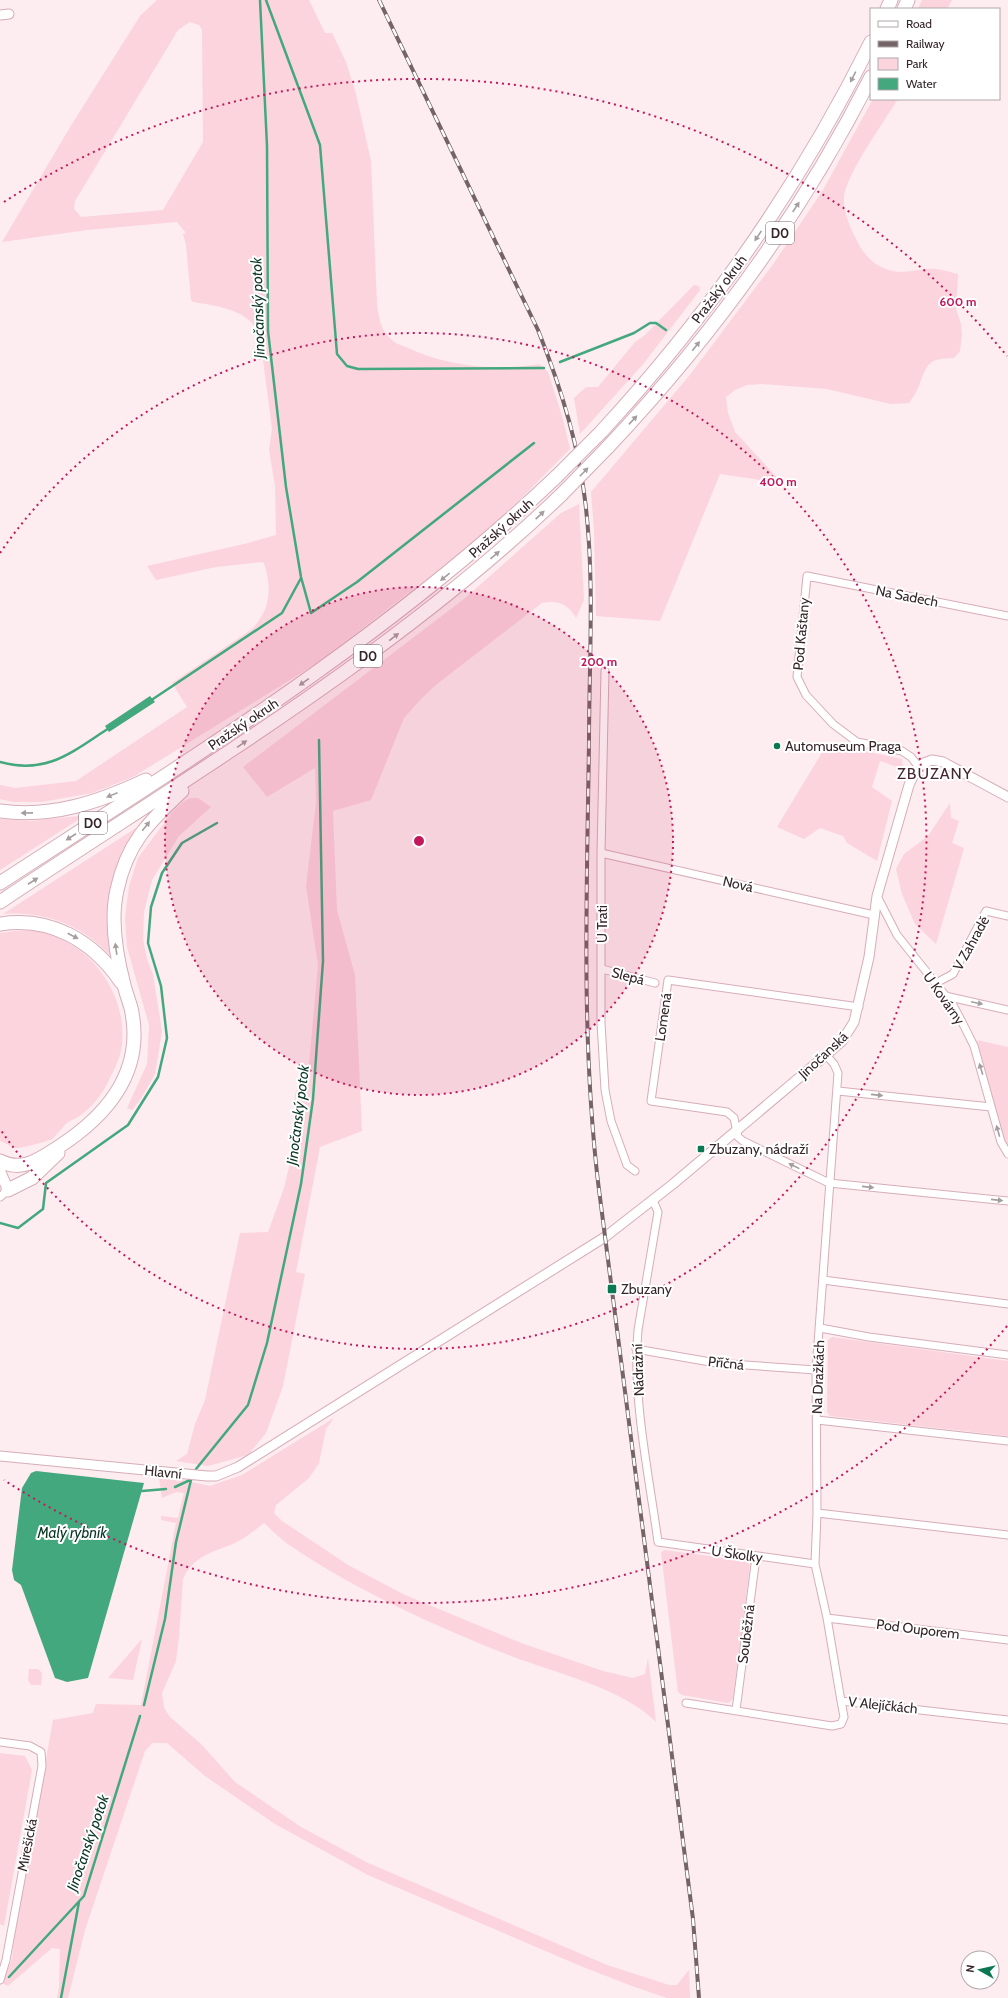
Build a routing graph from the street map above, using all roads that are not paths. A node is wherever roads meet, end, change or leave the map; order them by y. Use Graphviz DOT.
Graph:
graph roads {
  1 [pos="870,44"];
  2 [pos="870,80"];
  3 [pos="807,576"];
  4 [pos="1008,616"];
  5 [pos="605,670"];
  6 [pos="186,762"];
  7 [pos="209,766"];
  8 [pos="919,767"];
  9 [pos="1008,797"];
  10 [pos="0,811"];
  11 [pos="602,853"];
  12 [pos="0,883"];
  13 [pos="877,896"];
  14 [pos="0,902"];
  15 [pos="874,915"];
  16 [pos="1008,916"];
  17 [pos="0,924"];
  18 [pos="602,969"];
  19 [pos="655,983"];
  20 [pos="936,983"];
  21 [pos="124,987"];
  22 [pos="945,996"];
  23 [pos="859,1007"];
  24 [pos="1008,1010"];
  25 [pos="826,1055"];
  26 [pos="838,1091"];
  27 [pos="991,1107"];
  28 [pos="738,1129"];
  29 [pos="68,1141"];
  30 [pos="1008,1154"];
  31 [pos="43,1157"];
  32 [pos="0,1161"];
  33 [pos="0,1171"];
  34 [pos="635,1171"];
  35 [pos="829,1183"];
  36 [pos="3,1191"];
  37 [pos="653,1200"];
  38 [pos="1008,1201"];
  39 [pos="583,1251"];
  40 [pos="823,1280"];
  41 [pos="1008,1304"];
  42 [pos="820,1328"];
  43 [pos="636,1349"];
  44 [pos="1008,1355"];
  45 [pos="816,1370"];
  46 [pos="817,1420"];
  47 [pos="1008,1441"];
  48 [pos="0,1456"];
  49 [pos="817,1513"];
  50 [pos="1008,1535"];
  51 [pos="658,1542"];
  52 [pos="756,1557"];
  53 [pos="815,1564"];
  54 [pos="827,1618"];
  55 [pos="1008,1640"];
  56 [pos="842,1700"];
  57 [pos="686,1703"];
  58 [pos="736,1710"];
  59 [pos="1008,1720"];
  60 [pos="0,1742"];
  61 [pos="0,1980"];
  1 -- 6 [label="highway, Pražský okruh / D0, one-way, bridge"];
  7 -- 2 [label="highway, Pražský okruh / D0, one-way, bridge"];
  3 -- 4 [label="street, Na Sadech"];
  3 -- 8 [label="street, Pod Kaštany"];
  5 -- 11 [label="street, U Trati"];
  6 -- 10 [label="highway, one-way"];
  6 -- 12 [label="highway, Pražský okruh / D0, one-way"];
  14 -- 7 [label="highway, Pražský okruh / D0, one-way"];
  21 -- 7 [label="highway, one-way"];
  8 -- 9 [label="street"];
  8 -- 13 [label="street, Jinočanská"];
  11 -- 15 [label="street, Nová"];
  11 -- 18 [label="street, U Trati"];
  13 -- 15 [label="street, Jinočanská"];
  13 -- 20 [label="street, U Kovárny"];
  15 -- 23 [label="street, Jinočanská"];
  16 -- 20 [label="street, V Zahradě"];
  17 -- 21 [label="highway, one-way"];
  18 -- 19 [label="street, Slepá"];
  18 -- 34 [label="street, U Trati"];
  20 -- 22 [label="street, U Kovárny"];
  21 -- 29 [label="highway"];
  22 -- 24 [label="street, one-way"];
  27 -- 22 [label="street, U Kovárny, one-way"];
  23 -- 25 [label="street, Jinočanská"];
  23 -- 28 [label="street, Lomená"];
  25 -- 26 [label="street, Na Dražkách"];
  25 -- 28 [label="street, Jinočanská"];
  26 -- 27 [label="street, one-way"];
  26 -- 35 [label="street, Na Dražkách"];
  30 -- 27 [label="street, U Kovárny, one-way"];
  35 -- 28 [label="street, one-way"];
  28 -- 37 [label="street, Jinočanská"];
  29 -- 31 [label="highway"];
  29 -- 36 [label="highway"];
  31 -- 32 [label="highway"];
  31 -- 36 [label="highway"];
  33 -- 36 [label="main road"];
  35 -- 38 [label="street, one-way"];
  35 -- 40 [label="street, Na Dražkách"];
  37 -- 39 [label="street, Jinočanská"];
  37 -- 43 [label="street, Nádražní"];
  39 -- 48 [label="street, Hlavní"];
  40 -- 41 [label="street"];
  40 -- 42 [label="street, Na Dražkách"];
  42 -- 44 [label="street"];
  42 -- 45 [label="street, Na Dražkách"];
  43 -- 45 [label="street, Příčná"];
  43 -- 51 [label="street, Nádražní"];
  45 -- 46 [label="street, Na Dražkách"];
  46 -- 47 [label="street"];
  46 -- 49 [label="street, Na Dražkách"];
  49 -- 50 [label="street"];
  49 -- 53 [label="street, Na Dražkách"];
  51 -- 52 [label="street, U Školky"];
  52 -- 53 [label="street, U Školky"];
  52 -- 58 [label="street, Souběžná"];
  53 -- 54 [label="street, Na Dražkách"];
  54 -- 55 [label="street, Pod Ouporem"];
  54 -- 56 [label="street, Na Dražkách"];
  56 -- 58 [label="street, V Alejíčkách"];
  56 -- 59 [label="street, V Alejíčkách"];
  57 -- 58 [label="street, V Alejíčkách"];
  60 -- 61 [label="street, Mirešická"];
}
